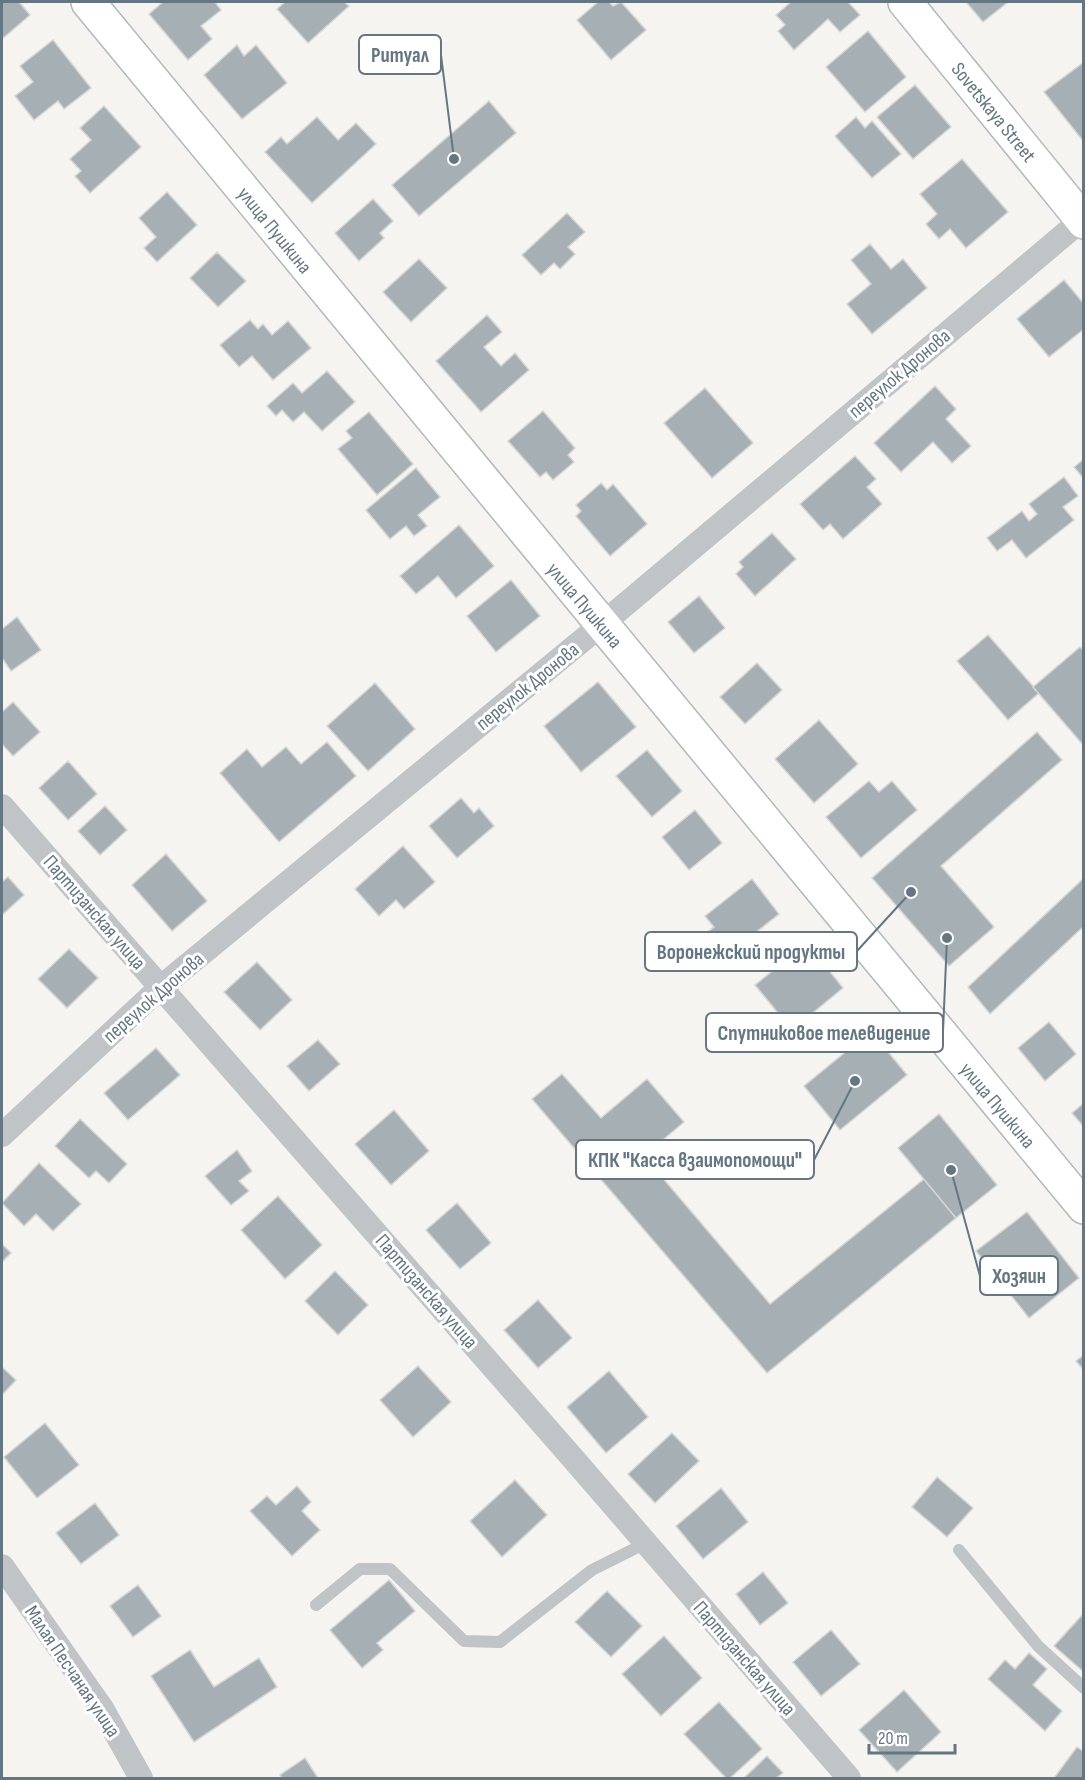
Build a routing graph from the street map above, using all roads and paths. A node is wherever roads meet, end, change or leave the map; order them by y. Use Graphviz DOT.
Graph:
graph roads {
  1 [pos="88,2"];
  2 [pos="905,2"];
  3 [pos="1083,220"];
  4 [pos="601,625"];
  5 [pos="2,806"];
  6 [pos="161,987"];
  7 [pos="2,1135"];
  8 [pos="1083,1207"];
  9 [pos="646,1543"];
  10 [pos="959,1550"];
  11 [pos="2,1566"];
  12 [pos="316,1605"];
  13 [pos="1083,1688"];
  14 [pos="141,1779"];
  15 [pos="849,1779"];
  1 -- 4 [label="street, улица Пушкина"];
  2 -- 3 [label="street, Sovetskaya Street"];
  3 -- 4 [label="street, переулок Дронова"];
  4 -- 6 [label="street, переулок Дронова"];
  4 -- 8 [label="street, улица Пушкина"];
  5 -- 6 [label="street, Партизанская улица"];
  6 -- 7 [label="street, переулок Дронова"];
  6 -- 9 [label="street, Партизанская улица"];
  9 -- 12 [label="lane"];
  9 -- 15 [label="street, Партизанская улица"];
  10 -- 13 [label="lane"];
  11 -- 14 [label="street, Малая Песчаная улица"];
}
